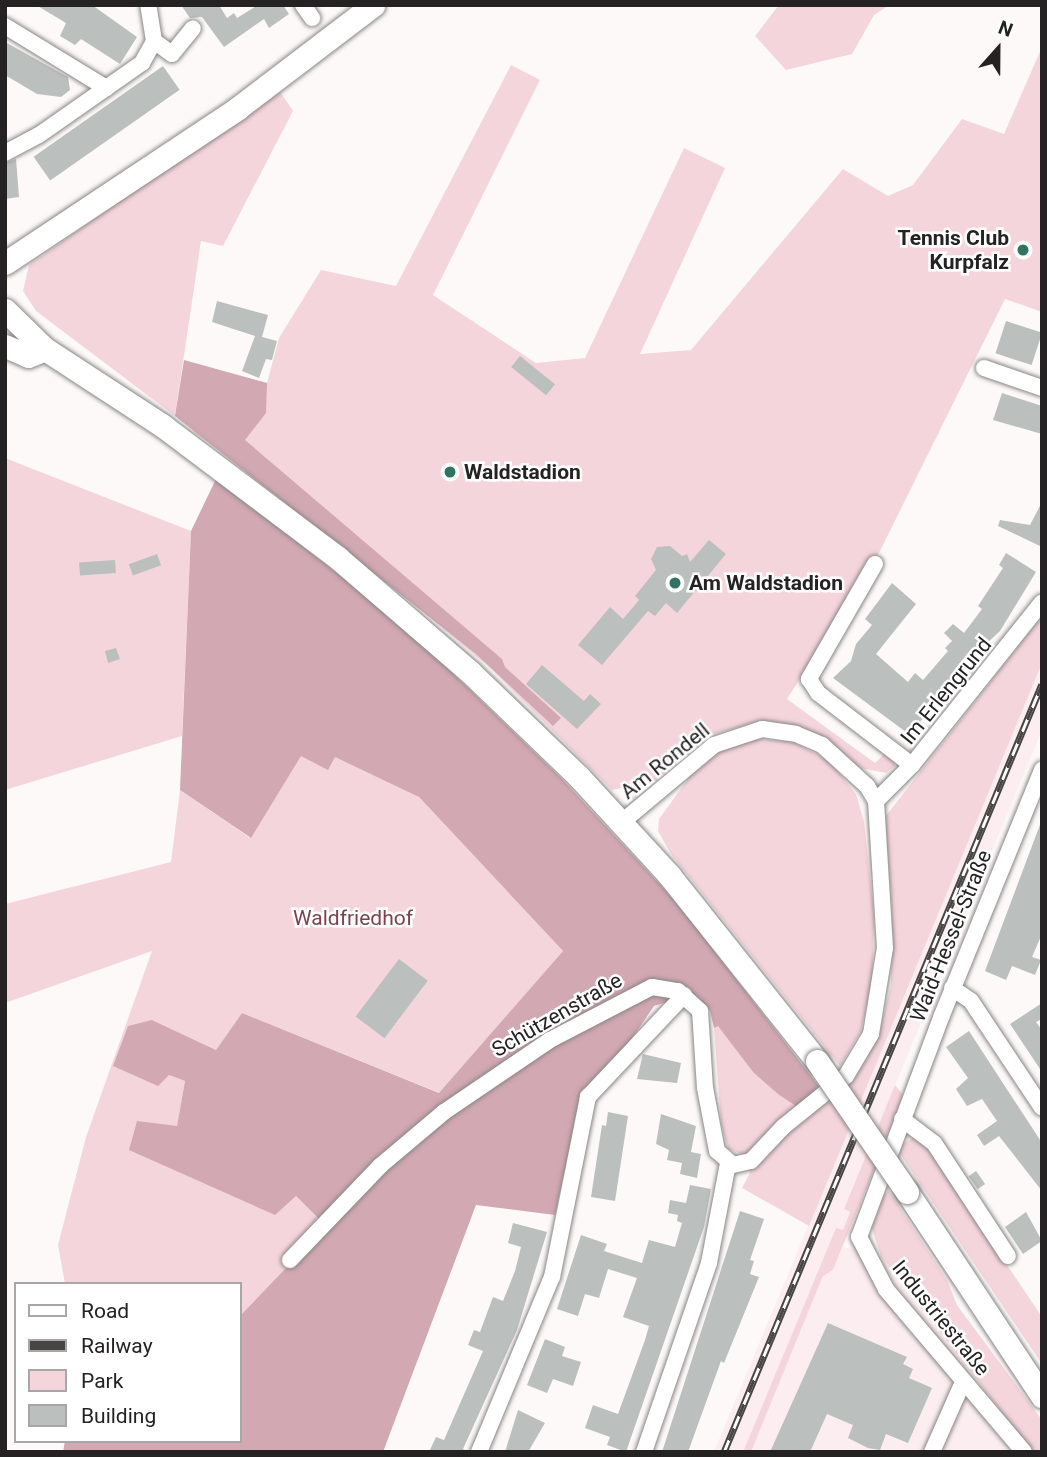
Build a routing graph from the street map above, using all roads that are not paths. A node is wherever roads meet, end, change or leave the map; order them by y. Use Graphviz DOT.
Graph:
graph roads {
  1 [pos="148,5"];
  2 [pos="373,5"];
  3 [pos="5,26"];
  4 [pos="193,28"];
  5 [pos="154,41"];
  6 [pos="106,88"];
  7 [pos="5,153"];
  8 [pos="5,262"];
  9 [pos="5,310"];
  10 [pos="5,346"];
  11 [pos="45,349"];
  12 [pos="984,368"];
  13 [pos="1042,388"];
  14 [pos="875,564"];
  15 [pos="1042,602"];
  16 [pos="912,765"];
  17 [pos="1042,770"];
  18 [pos="876,801"];
  19 [pos="622,822"];
  20 [pos="952,988"];
  21 [pos="684,995"];
  22 [pos="1042,1108"];
  23 [pos="902,1119"];
  24 [pos="728,1163"];
  25 [pos="1008,1256"];
  26 [pos="290,1259"];
  27 [pos="963,1382"];
  28 [pos="1042,1396"];
  29 [pos="480,1452"];
  30 [pos="644,1452"];
  31 [pos="932,1452"];
  32 [pos="1024,1452"];
  1 -- 5 [label="street"];
  2 -- 8 [label="main road"];
  3 -- 6 [label="street"];
  4 -- 5 [label="street"];
  5 -- 6 [label="street"];
  6 -- 7 [label="street"];
  9 -- 11 [label="main road"];
  10 -- 11 [label="main road"];
  11 -- 19 [label="main road"];
  12 -- 13 [label="street"];
  14 -- 16 [label="street"];
  15 -- 16 [label="street, Im Erlengrund"];
  16 -- 18 [label="street, Im Erlengrund"];
  17 -- 20 [label="street, Waid-Hessel-Straße"];
  18 -- 19 [label="street, Am Rondell"];
  18 -- 24 [label="street"];
  19 -- 28 [label="main road, bridge"];
  20 -- 22 [label="street"];
  20 -- 23 [label="street, Waid-Hessel-Straße"];
  21 -- 24 [label="street"];
  21 -- 26 [label="street, Schützenstraße"];
  21 -- 29 [label="street"];
  23 -- 25 [label="street"];
  23 -- 27 [label="street, Industriestraße"];
  24 -- 30 [label="street"];
  27 -- 31 [label="street"];
  27 -- 32 [label="street, Industriestraße"];
}
